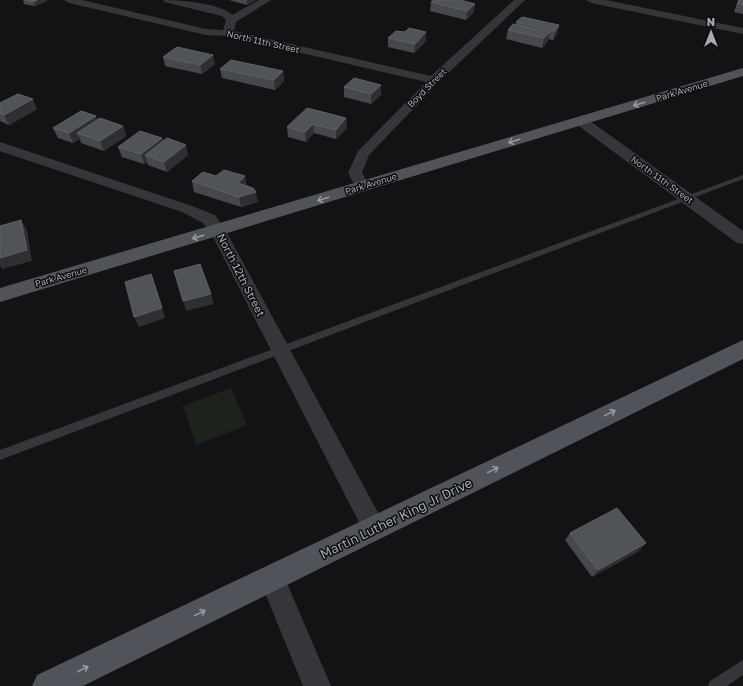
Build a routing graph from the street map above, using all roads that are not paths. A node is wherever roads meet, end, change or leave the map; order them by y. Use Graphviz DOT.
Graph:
graph roads {
  1 [pos="69,0"];
  2 [pos="168,0"];
  3 [pos="266,0"];
  4 [pos="520,0"];
  5 [pos="591,0"];
  6 [pos="232,20"];
  7 [pos="743,31"];
  8 [pos="228,33"];
  9 [pos="743,72"];
  10 [pos="434,80"];
  11 [pos="581,121"];
  12 [pos="0,146"];
  13 [pos="743,178"];
  14 [pos="362,186"];
  15 [pos="686,199"];
  16 [pos="218,231"];
  17 [pos="743,239"];
  18 [pos="0,296"];
  19 [pos="743,349"];
  20 [pos="280,351"];
  21 [pos="0,455"];
  22 [pos="374,528"];
  23 [pos="272,578"];
  24 [pos="743,667"];
  25 [pos="48,686"];
  26 [pos="317,686"];
  27 [pos="715,686"];
  1 -- 8 [label="street, North 11th Street"];
  2 -- 6 [label="street"];
  3 -- 6 [label="street"];
  4 -- 10 [label="street, Boyd Street"];
  5 -- 7 [label="street"];
  6 -- 8 [label="street"];
  8 -- 10 [label="street, North 11th Street"];
  9 -- 11 [label="main road, Park Avenue, one-way"];
  10 -- 14 [label="street, Boyd Street"];
  11 -- 14 [label="main road, Park Avenue, one-way"];
  11 -- 15 [label="street, North 11th Street"];
  12 -- 16 [label="street, North 12th Street"];
  13 -- 15 [label="lane"];
  14 -- 16 [label="main road, Park Avenue, one-way"];
  15 -- 17 [label="street, North 11th Street"];
  15 -- 20 [label="lane"];
  16 -- 18 [label="main road, Park Avenue, one-way"];
  16 -- 20 [label="street, North 12th Street"];
  22 -- 19 [label="main road, Martin Luther King Jr Drive, one-way"];
  20 -- 21 [label="lane"];
  20 -- 22 [label="street, North 12th Street"];
  22 -- 23 [label="main road, Martin Luther King Jr Drive"];
  25 -- 23 [label="main road, Martin Luther King Jr Drive, one-way"];
  23 -- 26 [label="street"];
  24 -- 27 [label="lane"];
}
